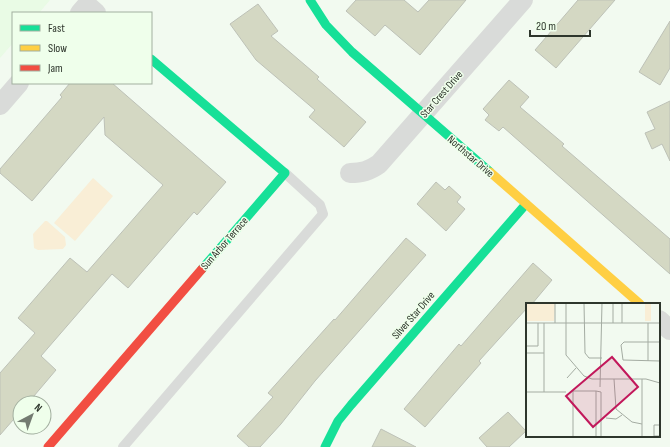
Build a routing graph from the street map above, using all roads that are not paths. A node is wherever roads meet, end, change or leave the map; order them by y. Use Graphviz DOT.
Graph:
graph roads {
  1 [pos="310,0"];
  2 [pos="523,0"];
  3 [pos="81,12"];
  4 [pos="95,12"];
  5 [pos="152,60"];
  6 [pos="18,84"];
  7 [pos="0,105"];
  8 [pos="423,114"];
  9 [pos="286,173"];
  10 [pos="350,173"];
  11 [pos="526,204"];
  12 [pos="639,303"];
  13 [pos="660,321"];
  14 [pos="670,330"];
  15 [pos="48,447"];
  16 [pos="123,447"];
  17 [pos="325,447"];
  1 -- 8 [label="street, Northstar Drive"];
  2 -- 8 [label="street, Star Crest Drive"];
  3 -- 4 [label="street"];
  5 -- 9 [label="street"];
  6 -- 7 [label="street"];
  8 -- 10 [label="street, Star Crest Drive"];
  8 -- 11 [label="street, Northstar Drive"];
  9 -- 15 [label="street, Sun Arbor Terrace"];
  9 -- 16 [label="lane"];
  11 -- 12 [label="street, Northstar Drive"];
  11 -- 17 [label="street, Silver Star Drive"];
  13 -- 14 [label="street"];
}
